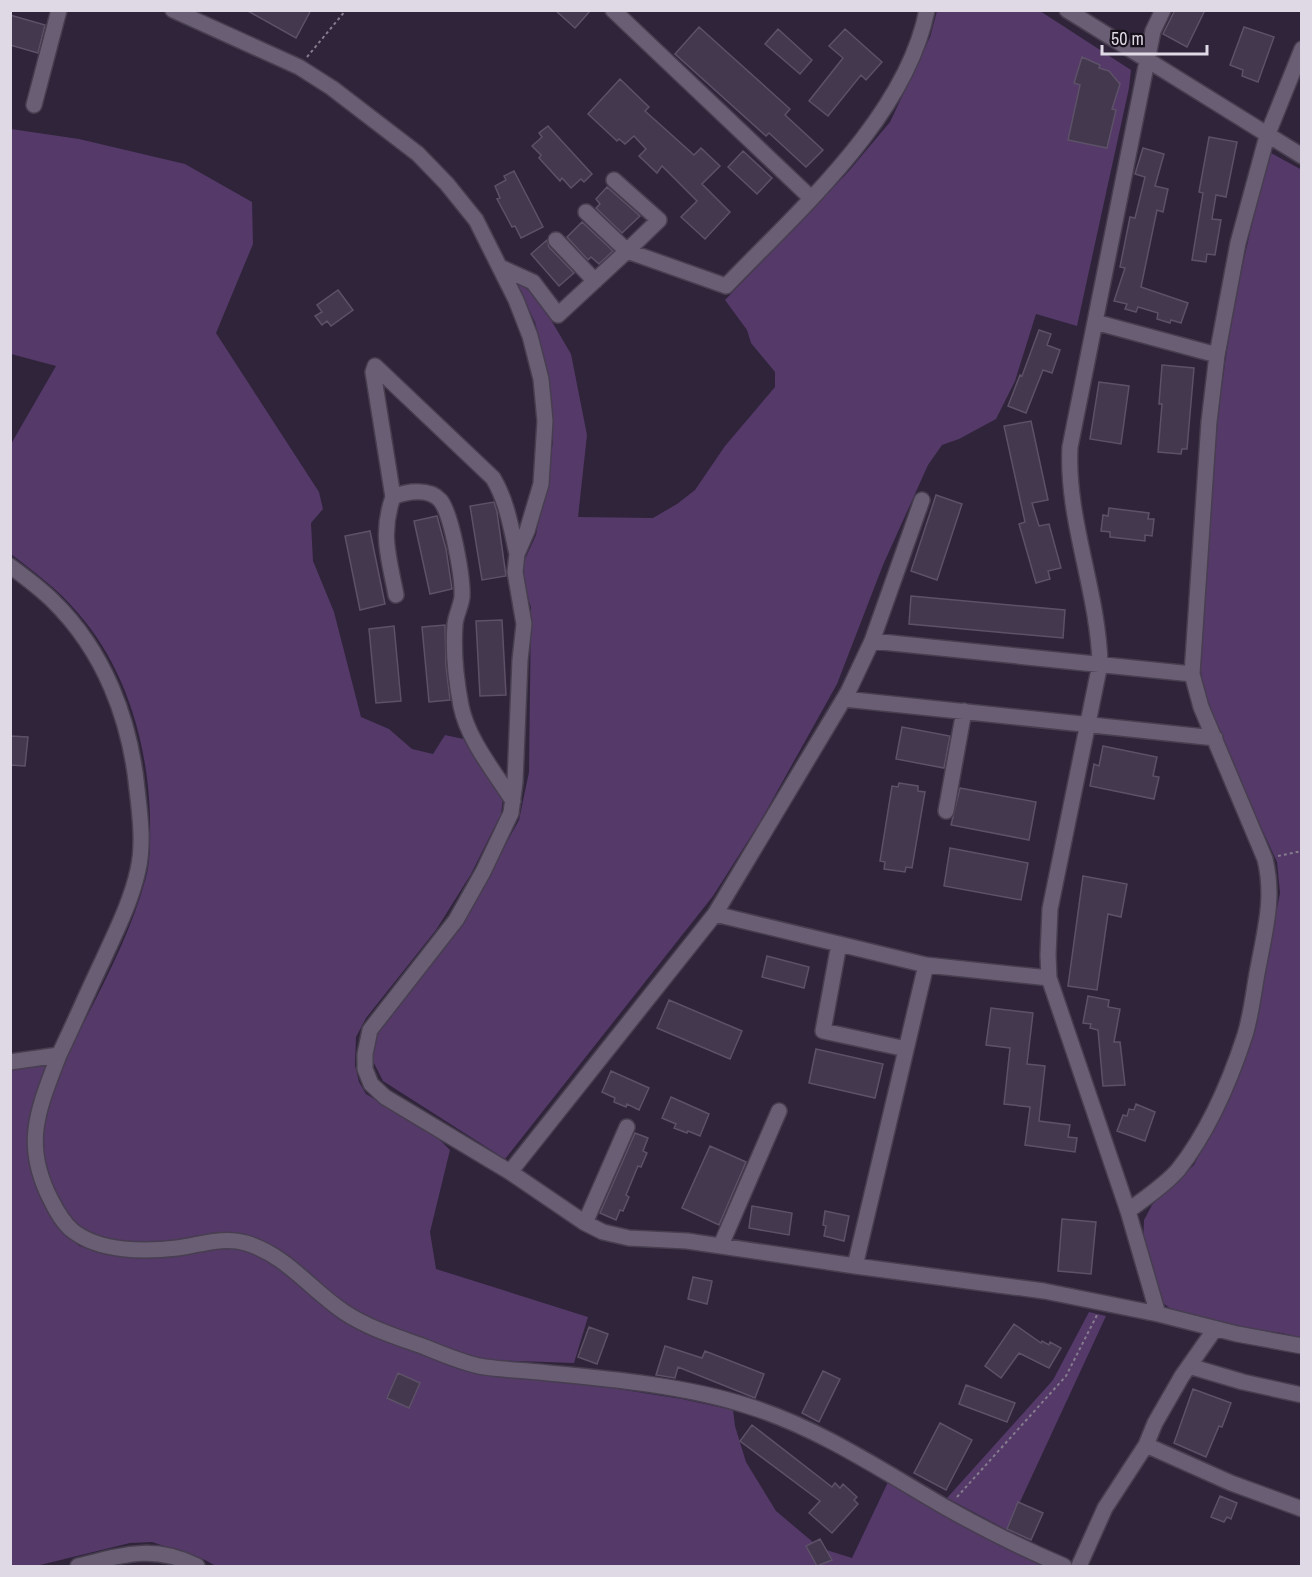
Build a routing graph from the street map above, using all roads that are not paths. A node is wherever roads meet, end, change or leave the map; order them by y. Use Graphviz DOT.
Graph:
graph roads {
  1 [pos="59,10"];
  2 [pos="173,10"];
  3 [pos="613,10"];
  4 [pos="927,10"];
  5 [pos="1067,10"];
  6 [pos="1162,10"];
  7 [pos="1302,50"];
  8 [pos="1147,62"];
  9 [pos="34,105"];
  10 [pos="1267,136"];
  11 [pos="1302,156"];
  12 [pos="614,180"];
  13 [pos="811,198"];
  14 [pos="586,212"];
  15 [pos="556,240"];
  16 [pos="627,251"];
  17 [pos="500,267"];
  18 [pos="595,281"];
  19 [pos="1095,322"];
  20 [pos="1217,355"];
  21 [pos="393,497"];
  22 [pos="922,500"];
  23 [pos="517,554"];
  24 [pos="10,566"];
  25 [pos="396,595"];
  26 [pos="872,641"];
  27 [pos="1100,664"];
  28 [pos="1192,675"];
  29 [pos="844,699"];
  30 [pos="963,711"];
  31 [pos="1087,724"];
  32 [pos="1215,738"];
  33 [pos="513,801"];
  34 [pos="946,811"];
  35 [pos="715,914"];
  36 [pos="839,944"];
  37 [pos="926,965"];
  38 [pos="1049,978"];
  39 [pos="906,1048"];
  40 [pos="59,1055"];
  41 [pos="10,1062"];
  42 [pos="779,1111"];
  43 [pos="627,1127"];
  44 [pos="510,1172"];
  45 [pos="1128,1211"];
  46 [pos="585,1223"];
  47 [pos="721,1245"];
  48 [pos="855,1266"];
  49 [pos="1158,1314"];
  50 [pos="1215,1329"];
  51 [pos="1302,1346"];
  52 [pos="1189,1366"];
  53 [pos="1302,1395"];
  54 [pos="1146,1445"];
  55 [pos="1302,1509"];
  56 [pos="78,1566"];
  57 [pos="196,1566"];
  58 [pos="1064,1566"];
  59 [pos="1079,1566"];
  1 -- 9 [label="street"];
  2 -- 17 [label="street"];
  3 -- 13 [label="street"];
  4 -- 13 [label="street"];
  5 -- 8 [label="street"];
  6 -- 8 [label="street"];
  7 -- 10 [label="street"];
  8 -- 10 [label="street"];
  8 -- 19 [label="street"];
  10 -- 11 [label="street"];
  10 -- 20 [label="street"];
  12 -- 16 [label="street"];
  13 -- 16 [label="street"];
  14 -- 16 [label="street"];
  15 -- 18 [label="street"];
  16 -- 18 [label="street"];
  17 -- 18 [label="street"];
  17 -- 23 [label="street"];
  19 -- 20 [label="street"];
  19 -- 27 [label="street"];
  20 -- 28 [label="street"];
  21 -- 23 [label="street"];
  21 -- 25 [label="street"];
  21 -- 33 [label="street"];
  22 -- 26 [label="street"];
  23 -- 33 [label="street"];
  24 -- 40 [label="street"];
  26 -- 27 [label="street"];
  26 -- 29 [label="street"];
  27 -- 28 [label="street"];
  27 -- 31 [label="street"];
  28 -- 32 [label="street"];
  29 -- 30 [label="street"];
  29 -- 35 [label="street"];
  30 -- 31 [label="street"];
  30 -- 34 [label="street"];
  31 -- 32 [label="street"];
  31 -- 38 [label="street"];
  32 -- 45 [label="street"];
  33 -- 44 [label="street"];
  35 -- 36 [label="street"];
  35 -- 44 [label="street"];
  36 -- 37 [label="street"];
  36 -- 39 [label="street"];
  37 -- 38 [label="street"];
  37 -- 39 [label="street"];
  38 -- 45 [label="street"];
  39 -- 48 [label="street"];
  40 -- 41 [label="street"];
  40 -- 58 [label="street"];
  42 -- 47 [label="street"];
  43 -- 46 [label="street"];
  44 -- 46 [label="street"];
  45 -- 49 [label="street"];
  46 -- 47 [label="street"];
  47 -- 48 [label="street"];
  48 -- 49 [label="street"];
  49 -- 50 [label="street"];
  50 -- 51 [label="street"];
  50 -- 52 [label="street"];
  52 -- 53 [label="street"];
  52 -- 54 [label="street"];
  54 -- 55 [label="street"];
  54 -- 59 [label="street"];
  56 -- 57 [label="street"];
}
